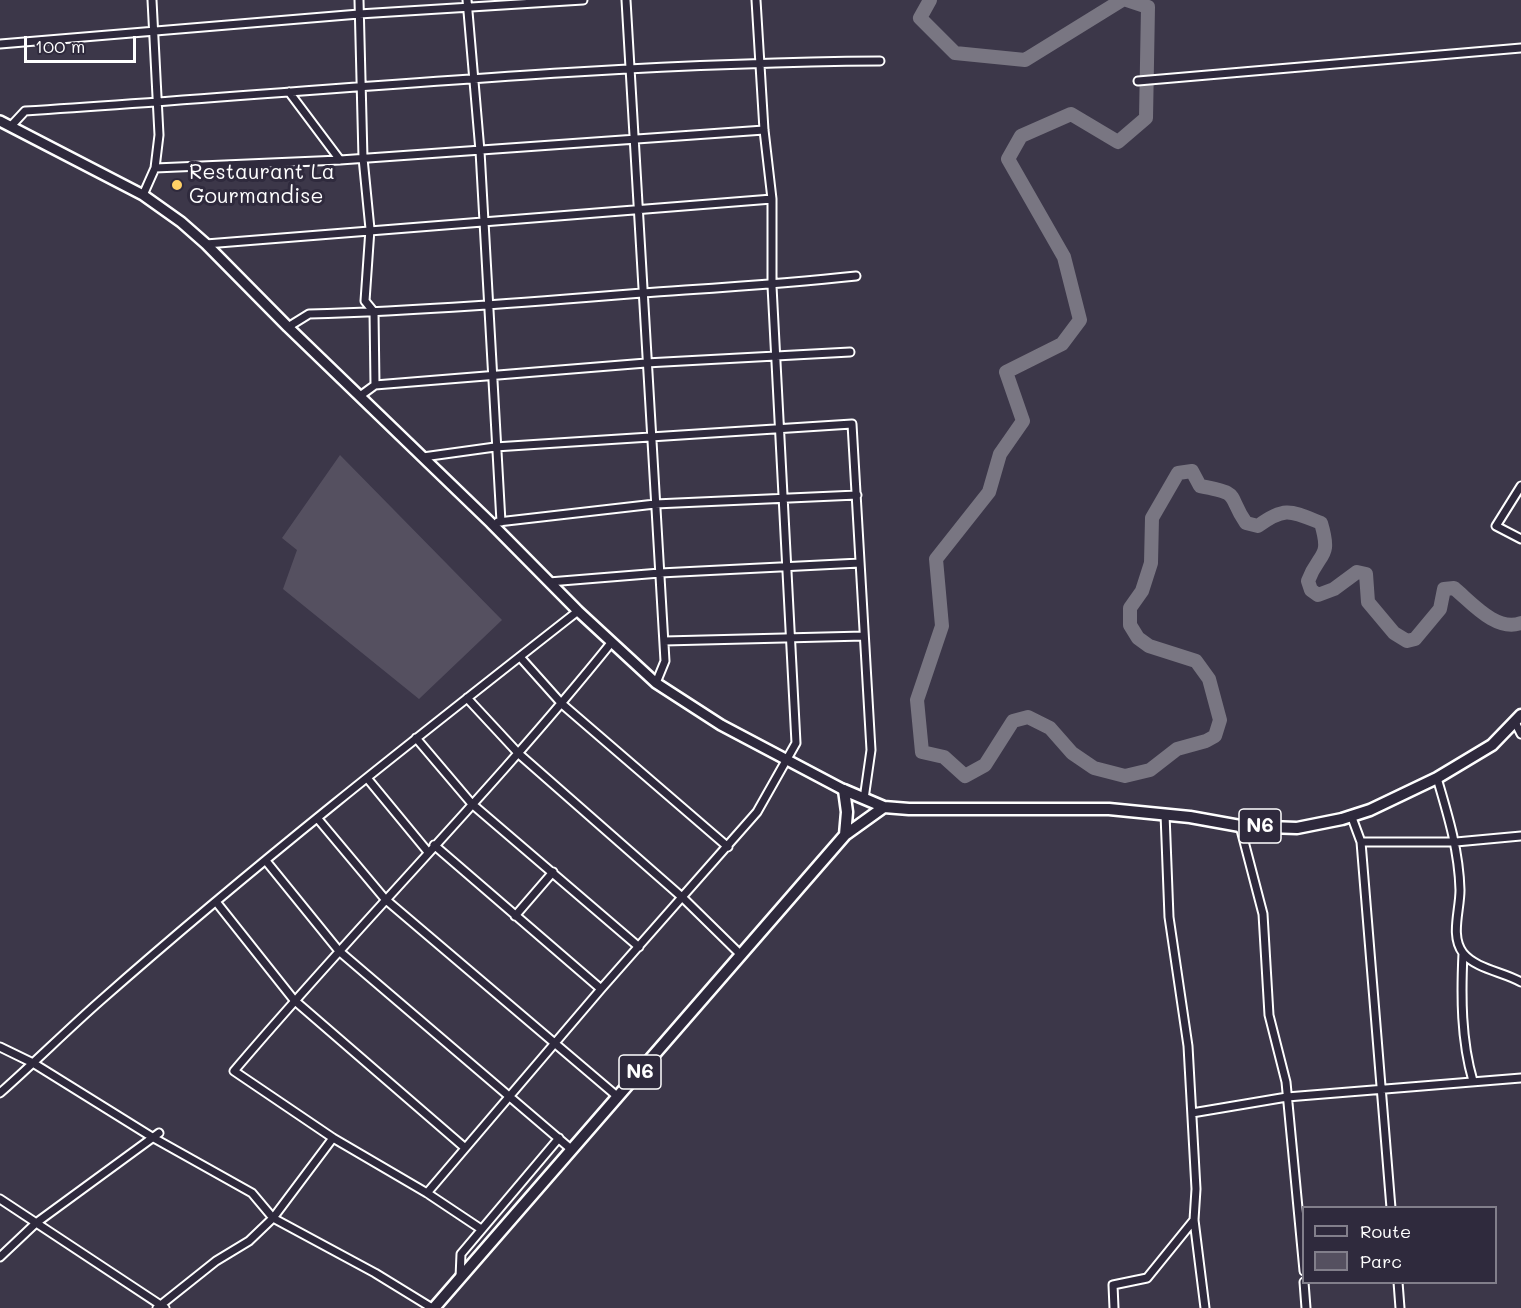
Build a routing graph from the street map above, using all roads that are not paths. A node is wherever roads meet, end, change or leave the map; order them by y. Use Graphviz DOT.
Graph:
graph roads {
  1 [pos="153,0"];
  2 [pos="359,0"];
  3 [pos="467,0"];
  4 [pos="583,0"];
  5 [pos="626,0"];
  6 [pos="756,0"];
  7 [pos="468,9"];
  8 [pos="359,14"];
  9 [pos="153,31"];
  10 [pos="0,44"];
  11 [pos="1521,48"];
  12 [pos="880,61"];
  13 [pos="761,62"];
  14 [pos="629,68"];
  15 [pos="474,80"];
  16 [pos="1138,81"];
  17 [pos="363,86"];
  18 [pos="288,92"];
  19 [pos="159,102"];
  20 [pos="0,120"];
  21 [pos="10,126"];
  22 [pos="764,130"];
  23 [pos="634,140"];
  24 [pos="480,151"];
  25 [pos="363,158"];
  26 [pos="340,160"];
  27 [pos="154,168"];
  28 [pos="143,195"];
  29 [pos="772,199"];
  30 [pos="638,210"];
  31 [pos="484,221"];
  32 [pos="370,229"];
  33 [pos="206,244"];
  34 [pos="856,276"];
  35 [pos="772,286"];
  36 [pos="644,293"];
  37 [pos="489,306"];
  38 [pos="374,312"];
  39 [pos="288,327"];
  40 [pos="850,352"];
  41 [pos="775,355"];
  42 [pos="646,363"];
  43 [pos="491,378"];
  44 [pos="375,385"];
  45 [pos="360,396"];
  46 [pos="781,429"];
  47 [pos="651,438"];
  48 [pos="495,447"];
  49 [pos="423,457"];
  50 [pos="1521,486"];
  51 [pos="857,495"];
  52 [pos="785,497"];
  53 [pos="655,504"];
  54 [pos="501,522"];
  55 [pos="491,523"];
  56 [pos="1521,539"];
  57 [pos="860,563"];
  58 [pos="788,565"];
  59 [pos="660,573"];
  60 [pos="549,582"];
  61 [pos="578,611"];
  62 [pos="864,636"];
  63 [pos="791,637"];
  64 [pos="664,641"];
  65 [pos="611,643"];
  66 [pos="520,657"];
  67 [pos="657,683"];
  68 [pos="467,698"];
  69 [pos="562,704"];
  70 [pos="1518,719"];
  71 [pos="1521,734"];
  72 [pos="416,738"];
  73 [pos="519,754"];
  74 [pos="787,760"];
  75 [pos="367,778"];
  76 [pos="1437,778"];
  77 [pos="844,790"];
  78 [pos="864,799"];
  79 [pos="472,804"];
  80 [pos="884,807"];
  81 [pos="1165,814"];
  82 [pos="1351,815"];
  83 [pos="318,819"];
  84 [pos="1239,826"];
  85 [pos="845,835"];
  86 [pos="1521,836"];
  87 [pos="1361,842"];
  88 [pos="1456,842"];
  89 [pos="434,845"];
  90 [pos="728,846"];
  91 [pos="428,852"];
  92 [pos="266,861"];
  93 [pos="553,872"];
  94 [pos="385,898"];
  95 [pos="683,898"];
  96 [pos="217,903"];
  97 [pos="515,916"];
  98 [pos="639,947"];
  99 [pos="339,951"];
  100 [pos="1463,953"];
  101 [pos="740,954"];
  102 [pos="1521,982"];
  103 [pos="601,989"];
  104 [pos="294,1000"];
  105 [pos="555,1043"];
  106 [pos="0,1047"];
  107 [pos="33,1063"];
  108 [pos="1521,1078"];
  109 [pos="1473,1082"];
  110 [pos="1381,1091"];
  111 [pos="0,1093"];
  112 [pos="510,1095"];
  113 [pos="1287,1096"];
  114 [pos="618,1097"];
  115 [pos="1192,1113"];
  116 [pos="159,1133"];
  117 [pos="152,1137"];
  118 [pos="333,1138"];
  119 [pos="559,1138"];
  120 [pos="465,1147"];
  121 [pos="572,1150"];
  122 [pos="427,1193"];
  123 [pos="0,1199"];
  124 [pos="1391,1206"];
  125 [pos="273,1218"];
  126 [pos="1194,1220"];
  127 [pos="36,1223"];
  128 [pos="481,1229"];
  129 [pos="1302,1250"];
  130 [pos="0,1257"];
  131 [pos="460,1280"];
  132 [pos="1304,1284"];
  133 [pos="1398,1284"];
  134 [pos="161,1307"];
  135 [pos="433,1308"];
  136 [pos="1114,1308"];
  137 [pos="1205,1308"];
  138 [pos="1306,1308"];
  139 [pos="1400,1308"];
  1 -- 9 [label="street"];
  2 -- 8 [label="street"];
  3 -- 7 [label="street"];
  4 -- 7 [label="street"];
  5 -- 14 [label="street"];
  6 -- 13 [label="street"];
  7 -- 8 [label="street"];
  7 -- 15 [label="street"];
  8 -- 9 [label="street"];
  8 -- 17 [label="street"];
  9 -- 10 [label="street"];
  9 -- 19 [label="street"];
  11 -- 16 [label="street"];
  12 -- 13 [label="street"];
  13 -- 14 [label="street"];
  13 -- 22 [label="street"];
  14 -- 15 [label="street"];
  14 -- 23 [label="street"];
  15 -- 17 [label="street"];
  15 -- 24 [label="street"];
  17 -- 18 [label="street"];
  17 -- 25 [label="street"];
  18 -- 19 [label="street"];
  18 -- 26 [label="street"];
  19 -- 21 [label="street"];
  19 -- 27 [label="street"];
  20 -- 21 [label="main road"];
  21 -- 28 [label="main road"];
  22 -- 23 [label="street"];
  22 -- 29 [label="street"];
  23 -- 24 [label="street"];
  23 -- 30 [label="street"];
  24 -- 25 [label="street"];
  24 -- 31 [label="street"];
  25 -- 26 [label="street"];
  25 -- 32 [label="street"];
  26 -- 27 [label="street"];
  27 -- 28 [label="street"];
  28 -- 33 [label="main road"];
  29 -- 30 [label="street"];
  29 -- 35 [label="street"];
  30 -- 31 [label="street"];
  30 -- 36 [label="street"];
  31 -- 32 [label="street"];
  31 -- 37 [label="street"];
  32 -- 33 [label="street"];
  32 -- 38 [label="street"];
  33 -- 39 [label="main road"];
  34 -- 35 [label="street"];
  35 -- 36 [label="street"];
  35 -- 41 [label="street"];
  36 -- 37 [label="street"];
  36 -- 42 [label="street"];
  37 -- 38 [label="street"];
  37 -- 43 [label="street"];
  38 -- 39 [label="street"];
  38 -- 44 [label="street"];
  39 -- 45 [label="main road"];
  40 -- 41 [label="street"];
  41 -- 42 [label="street"];
  41 -- 46 [label="street"];
  42 -- 43 [label="street"];
  42 -- 47 [label="street"];
  43 -- 44 [label="street"];
  43 -- 48 [label="street"];
  44 -- 45 [label="street"];
  45 -- 49 [label="main road"];
  46 -- 47 [label="street"];
  46 -- 51 [label="street"];
  46 -- 52 [label="street"];
  47 -- 48 [label="street"];
  47 -- 53 [label="street"];
  48 -- 49 [label="street"];
  48 -- 54 [label="street"];
  49 -- 55 [label="main road"];
  50 -- 56 [label="street"];
  51 -- 52 [label="street"];
  51 -- 57 [label="street"];
  52 -- 53 [label="street"];
  52 -- 58 [label="street"];
  53 -- 54 [label="street"];
  53 -- 59 [label="street"];
  54 -- 55 [label="street"];
  55 -- 60 [label="main road"];
  57 -- 58 [label="street"];
  57 -- 62 [label="street"];
  58 -- 59 [label="street"];
  58 -- 63 [label="street"];
  59 -- 60 [label="street"];
  59 -- 64 [label="street"];
  60 -- 61 [label="main road"];
  61 -- 65 [label="main road"];
  61 -- 66 [label="street"];
  62 -- 63 [label="street"];
  62 -- 78 [label="street"];
  63 -- 64 [label="street"];
  63 -- 74 [label="street"];
  64 -- 67 [label="street"];
  65 -- 67 [label="main road"];
  65 -- 69 [label="street"];
  66 -- 68 [label="street"];
  66 -- 69 [label="street"];
  67 -- 74 [label="main road"];
  68 -- 72 [label="street"];
  68 -- 73 [label="street"];
  69 -- 73 [label="street"];
  69 -- 90 [label="street"];
  70 -- 71 [label="street"];
  70 -- 76 [label="highway, N6"];
  72 -- 75 [label="street"];
  72 -- 79 [label="street"];
  73 -- 79 [label="street"];
  73 -- 95 [label="street"];
  74 -- 77 [label="main road"];
  74 -- 90 [label="street"];
  75 -- 83 [label="street"];
  75 -- 91 [label="street"];
  76 -- 82 [label="highway, N6"];
  76 -- 88 [label="street"];
  77 -- 78 [label="highway, N6"];
  77 -- 85 [label="highway"];
  78 -- 80 [label="highway, N6"];
  79 -- 89 [label="street"];
  79 -- 93 [label="street"];
  80 -- 81 [label="highway, N6"];
  80 -- 85 [label="highway, N6"];
  81 -- 84 [label="highway, N6"];
  81 -- 115 [label="street"];
  82 -- 84 [label="highway, N6"];
  82 -- 87 [label="street"];
  83 -- 92 [label="street"];
  83 -- 94 [label="street"];
  84 -- 113 [label="street"];
  85 -- 101 [label="highway, N6"];
  86 -- 88 [label="street"];
  87 -- 88 [label="street"];
  87 -- 110 [label="street"];
  88 -- 100 [label="street"];
  89 -- 91 [label="street"];
  89 -- 97 [label="street"];
  90 -- 95 [label="street"];
  91 -- 94 [label="street"];
  92 -- 96 [label="street"];
  92 -- 99 [label="street"];
  93 -- 97 [label="street"];
  93 -- 98 [label="street"];
  94 -- 99 [label="street"];
  94 -- 105 [label="street"];
  95 -- 98 [label="street"];
  95 -- 101 [label="street"];
  96 -- 104 [label="street"];
  96 -- 107 [label="street"];
  97 -- 103 [label="street"];
  98 -- 103 [label="street"];
  99 -- 104 [label="street"];
  99 -- 112 [label="street"];
  100 -- 102 [label="street"];
  100 -- 109 [label="street"];
  101 -- 114 [label="highway, N6"];
  103 -- 105 [label="street"];
  104 -- 118 [label="street"];
  104 -- 120 [label="street"];
  105 -- 112 [label="street"];
  105 -- 114 [label="street"];
  106 -- 107 [label="street"];
  107 -- 111 [label="street"];
  107 -- 117 [label="street"];
  108 -- 109 [label="street"];
  109 -- 110 [label="street"];
  110 -- 113 [label="street"];
  110 -- 124 [label="street"];
  112 -- 119 [label="street"];
  112 -- 120 [label="street"];
  113 -- 115 [label="street"];
  113 -- 129 [label="street"];
  114 -- 121 [label="highway, N6"];
  115 -- 126 [label="street"];
  116 -- 117 [label="street"];
  117 -- 125 [label="street"];
  117 -- 127 [label="street"];
  118 -- 122 [label="street"];
  118 -- 125 [label="street"];
  119 -- 121 [label="street"];
  119 -- 128 [label="street"];
  120 -- 122 [label="street"];
  121 -- 131 [label="highway, N6"];
  122 -- 128 [label="street"];
  123 -- 127 [label="street"];
  125 -- 134 [label="street"];
  125 -- 135 [label="street"];
  126 -- 136 [label="street"];
  126 -- 137 [label="street"];
  127 -- 130 [label="street"];
  127 -- 134 [label="street"];
  128 -- 131 [label="street"];
  131 -- 135 [label="highway, N6"];
  132 -- 138 [label="street"];
  133 -- 139 [label="street"];
}
